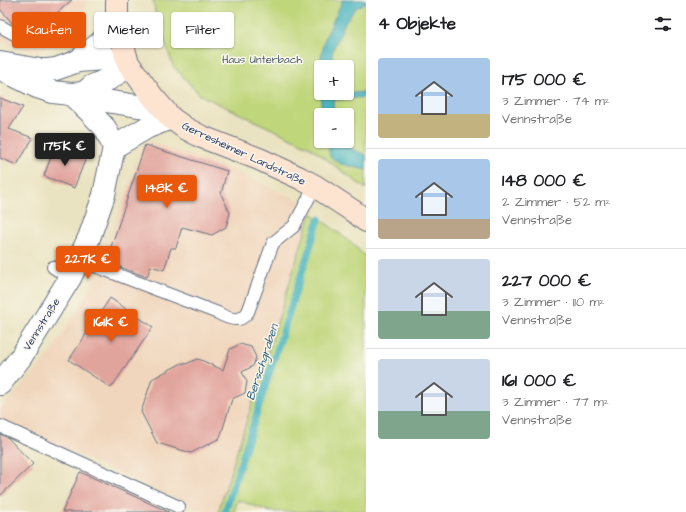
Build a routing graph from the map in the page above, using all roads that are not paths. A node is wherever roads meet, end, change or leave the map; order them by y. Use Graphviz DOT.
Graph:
graph roads {
  1 [pos="117,0"];
  2 [pos="117,12"];
  3 [pos="2,22"];
  4 [pos="12,30"];
  5 [pos="94,48"];
  6 [pos="124,48"];
  7 [pos="78,61"];
  8 [pos="0,63"];
  9 [pos="128,63"];
  10 [pos="0,69"];
  11 [pos="77,93"];
  12 [pos="168,114"];
  13 [pos="114,147"];
  14 [pos="315,186"];
  15 [pos="366,221"];
  16 [pos="67,268"];
  17 [pos="0,384"];
  18 [pos="0,426"];
  19 [pos="178,507"];
  1 -- 2 [label="main road, Gerresheimer Landstraße"];
  3 -- 4 [label="lane"];
  5 -- 7 [label="street"];
  6 -- 9 [label="main road, Gerresheimer Landstraße"];
  7 -- 8 [label="street"];
  7 -- 9 [label="street"];
  9 -- 11 [label="street"];
  9 -- 12 [label="main road, Gerresheimer Landstraße"];
  10 -- 11 [label="street, Gerresheimer Landstraße"];
  11 -- 12 [label="street, Gerresheimer Landstraße"];
  11 -- 13 [label="street"];
  12 -- 13 [label="street"];
  12 -- 14 [label="main road, Gerresheimer Landstraße"];
  13 -- 16 [label="street, Vennstraße"];
  14 -- 15 [label="main road, Gerresheimer Landstraße"];
  14 -- 16 [label="lane"];
  16 -- 17 [label="street, Vennstraße"];
  18 -- 19 [label="lane"];
}
